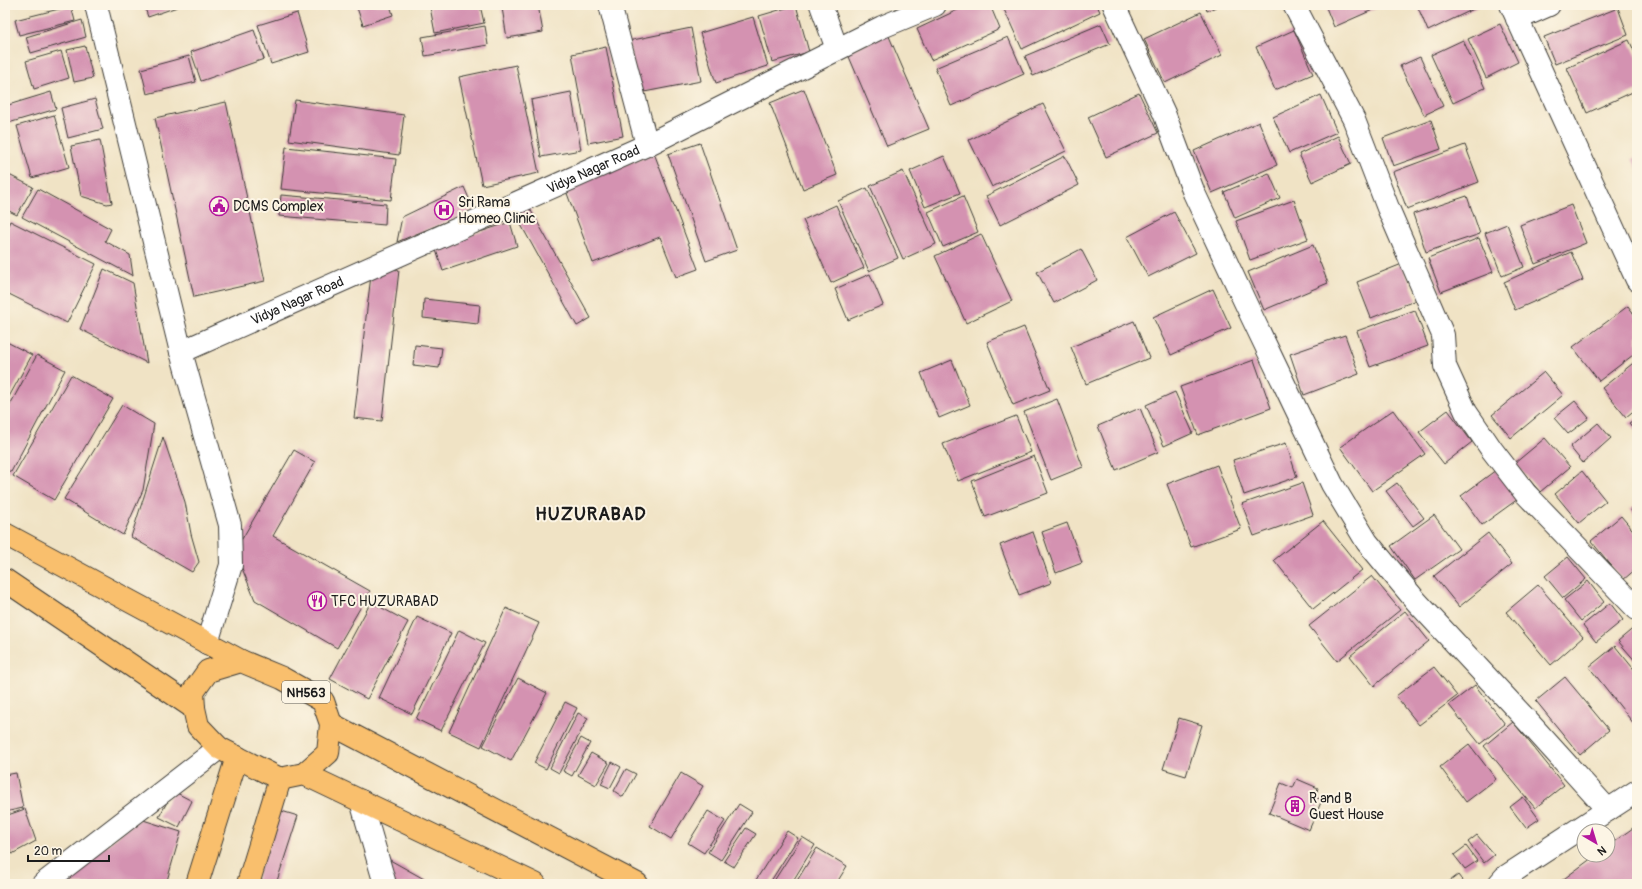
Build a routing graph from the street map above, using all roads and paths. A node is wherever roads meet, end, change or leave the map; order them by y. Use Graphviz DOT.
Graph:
graph roads {
  1 [pos="96,5"];
  2 [pos="610,5"];
  3 [pos="821,5"];
  4 [pos="935,5"];
  5 [pos="1114,5"];
  6 [pos="1294,5"];
  7 [pos="1549,5"];
  8 [pos="1514,12"];
  9 [pos="837,49"];
  10 [pos="647,145"];
  11 [pos="1637,280"];
  12 [pos="181,352"];
  13 [pos="5,534"];
  14 [pos="5,580"];
  15 [pos="1637,609"];
  16 [pos="207,643"];
  17 [pos="241,661"];
  18 [pos="194,708"];
  19 [pos="331,724"];
  20 [pos="228,752"];
  21 [pos="304,774"];
  22 [pos="280,779"];
  23 [pos="1637,791"];
  24 [pos="360,801"];
  25 [pos="1608,810"];
  26 [pos="43,884"];
  27 [pos="197,884"];
  28 [pos="248,884"];
  29 [pos="385,884"];
  30 [pos="535,884"];
  31 [pos="637,884"];
  32 [pos="1499,884"];
  1 -- 12 [label="street"];
  2 -- 10 [label="street"];
  3 -- 9 [label="street"];
  4 -- 9 [label="street, Vidya Nagar Road"];
  5 -- 25 [label="street"];
  6 -- 15 [label="street"];
  7 -- 8 [label="street"];
  8 -- 11 [label="street"];
  9 -- 10 [label="street, Vidya Nagar Road"];
  10 -- 12 [label="street, Vidya Nagar Road"];
  12 -- 16 [label="street"];
  13 -- 16 [label="main road, NH563"];
  14 -- 18 [label="main road"];
  16 -- 17 [label="main road, NH563"];
  17 -- 18 [label="main road"];
  17 -- 19 [label="main road, NH563"];
  18 -- 20 [label="main road"];
  19 -- 21 [label="main road, NH563"];
  19 -- 31 [label="main road"];
  20 -- 22 [label="main road"];
  20 -- 26 [label="street"];
  20 -- 27 [label="main road"];
  21 -- 22 [label="main road, NH563"];
  21 -- 24 [label="main road"];
  22 -- 28 [label="main road"];
  23 -- 25 [label="street"];
  24 -- 29 [label="street"];
  24 -- 30 [label="main road"];
  25 -- 32 [label="street"];
}
